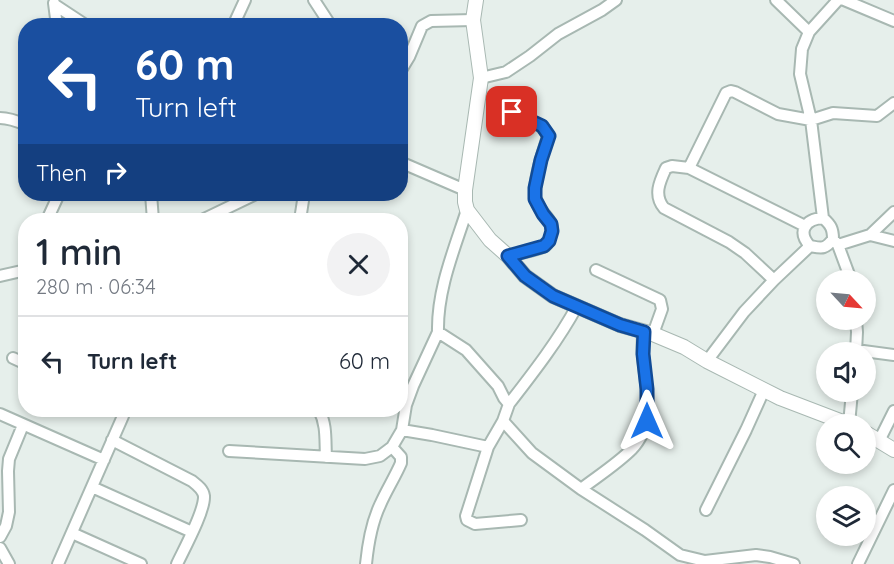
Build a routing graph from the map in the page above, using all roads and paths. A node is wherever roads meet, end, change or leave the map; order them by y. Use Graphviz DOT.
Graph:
graph roads {
  1 [pos="245,0"];
  2 [pos="314,0"];
  3 [pos="476,0"];
  4 [pos="616,0"];
  5 [pos="776,0"];
  6 [pos="838,0"];
  7 [pos="844,0"];
  8 [pos="54,3"];
  9 [pos="56,18"];
  10 [pos="76,18"];
  11 [pos="237,18"];
  12 [pos="326,18"];
  13 [pos="473,20"];
  14 [pos="894,21"];
  15 [pos="809,32"];
  16 [pos="408,59"];
  17 [pos="481,78"];
  18 [pos="894,103"];
  19 [pos="512,112"];
  20 [pos="0,118"];
  21 [pos="810,120"];
  22 [pos="18,121"];
  23 [pos="408,165"];
  24 [pos="688,168"];
  25 [pos="465,190"];
  26 [pos="241,201"];
  27 [pos="467,210"];
  28 [pos="894,212"];
  29 [pos="218,213"];
  30 [pos="823,218"];
  31 [pos="805,226"];
  32 [pos="870,235"];
  33 [pos="894,241"];
  34 [pos="835,242"];
  35 [pos="810,246"];
  36 [pos="508,256"];
  37 [pos="596,270"];
  38 [pos="847,270"];
  39 [pos="18,272"];
  40 [pos="0,276"];
  41 [pos="774,280"];
  42 [pos="578,306"];
  43 [pos="438,332"];
  44 [pos="648,333"];
  45 [pos="876,353"];
  46 [pos="894,355"];
  47 [pos="13,358"];
  48 [pos="18,360"];
  49 [pos="707,361"];
  50 [pos="764,390"];
  51 [pos="408,400"];
  52 [pos="509,404"];
  53 [pos="894,411"];
  54 [pos="0,414"];
  55 [pos="822,414"];
  56 [pos="123,417"];
  57 [pos="322,417"];
  58 [pos="404,417"];
  59 [pos="503,421"];
  60 [pos="23,425"];
  61 [pos="402,430"];
  62 [pos="876,439"];
  63 [pos="112,441"];
  64 [pos="879,441"];
  65 [pos="392,447"];
  66 [pos="488,447"];
  67 [pos="894,450"];
  68 [pos="229,451"];
  69 [pos="326,457"];
  70 [pos="104,460"];
  71 [pos="92,487"];
  72 [pos="581,489"];
  73 [pos="894,490"];
  74 [pos="706,510"];
  75 [pos="520,520"];
  76 [pos="192,532"];
  77 [pos="72,533"];
  78 [pos="0,537"];
  79 [pos="0,548"];
  80 [pos="694,561"];
  81 [pos="9,564"];
  82 [pos="58,564"];
  83 [pos="141,564"];
  84 [pos="177,564"];
  85 [pos="366,564"];
  86 [pos="794,564"];
  87 [pos="858,564"];
  1 -- 11 [label="street"];
  2 -- 12 [label="street"];
  3 -- 13 [label="street"];
  4 -- 17 [label="street"];
  5 -- 15 [label="street"];
  6 -- 15 [label="street"];
  7 -- 14 [label="street"];
  8 -- 9 [label="street"];
  8 -- 10 [label="street"];
  13 -- 16 [label="street"];
  13 -- 17 [label="street"];
  15 -- 21 [label="street"];
  17 -- 25 [label="street"];
  18 -- 21 [label="street"];
  19 -- 36 [label="street"];
  20 -- 22 [label="street"];
  21 -- 24 [label="street"];
  21 -- 30 [label="street"];
  23 -- 25 [label="street"];
  24 -- 31 [label="street"];
  24 -- 41 [label="street"];
  25 -- 27 [label="street"];
  26 -- 29 [label="street"];
  27 -- 36 [label="street"];
  27 -- 43 [label="street"];
  28 -- 32 [label="street"];
  30 -- 31 [label="street"];
  30 -- 34 [label="street"];
  31 -- 35 [label="street"];
  32 -- 33 [label="street"];
  32 -- 34 [label="street"];
  34 -- 35 [label="street"];
  34 -- 38 [label="street"];
  35 -- 41 [label="street"];
  36 -- 42 [label="street"];
  37 -- 44 [label="street"];
  39 -- 40 [label="street"];
  41 -- 49 [label="street"];
  42 -- 44 [label="street"];
  42 -- 52 [label="street"];
  43 -- 51 [label="street"];
  43 -- 52 [label="street"];
  44 -- 49 [label="street"];
  44 -- 72 [label="street"];
  45 -- 46 [label="street"];
  47 -- 48 [label="street"];
  49 -- 50 [label="street"];
  50 -- 55 [label="street"];
  50 -- 74 [label="street"];
  52 -- 59 [label="street"];
  53 -- 64 [label="street"];
  54 -- 60 [label="street"];
  56 -- 63 [label="street"];
  57 -- 69 [label="street"];
  58 -- 61 [label="street"];
  59 -- 66 [label="street"];
  59 -- 72 [label="street"];
  60 -- 70 [label="street"];
  60 -- 78 [label="street"];
  61 -- 65 [label="street"];
  61 -- 66 [label="street"];
  62 -- 64 [label="street"];
  63 -- 70 [label="street"];
  63 -- 76 [label="street"];
  64 -- 67 [label="street"];
  65 -- 69 [label="street"];
  65 -- 85 [label="street"];
  66 -- 75 [label="street"];
  68 -- 69 [label="street"];
  70 -- 71 [label="street"];
  71 -- 76 [label="street"];
  71 -- 77 [label="street"];
  72 -- 80 [label="street"];
  73 -- 87 [label="street"];
  76 -- 84 [label="street"];
  77 -- 82 [label="street"];
  77 -- 83 [label="street"];
  79 -- 81 [label="street"];
  80 -- 86 [label="street"];
}
